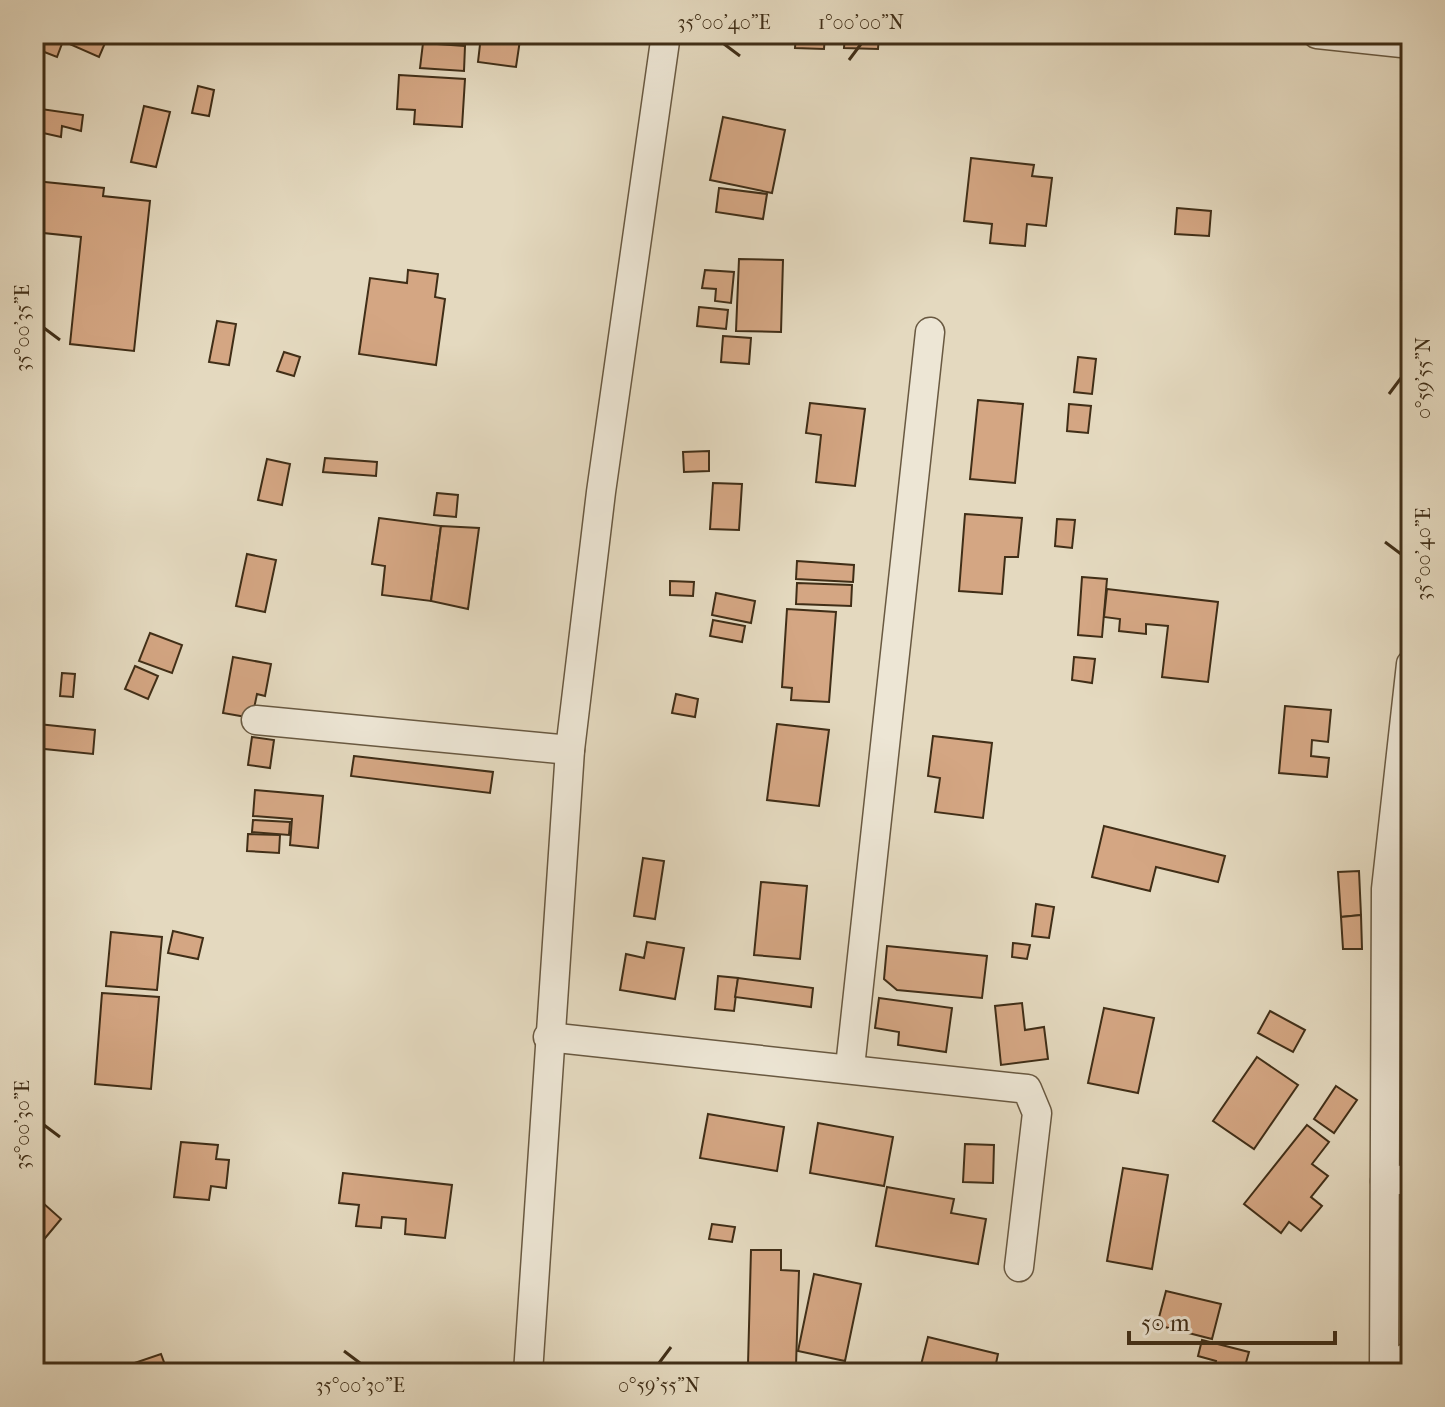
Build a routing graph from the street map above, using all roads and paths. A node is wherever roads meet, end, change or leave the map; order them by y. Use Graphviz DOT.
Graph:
graph roads {
  1 [pos="666,34"];
  2 [pos="1317,34"];
  3 [pos="1411,44"];
  4 [pos="930,332"];
  5 [pos="1411,664"];
  6 [pos="256,720"];
  7 [pos="570,750"];
  8 [pos="548,1037"];
  9 [pos="850,1067"];
  10 [pos="1398,1180"];
  11 [pos="1019,1267"];
  12 [pos="1411,1355"];
  13 [pos="1382,1372"];
  14 [pos="528,1373"];
  1 -- 7 [label="street"];
  2 -- 3 [label="street"];
  4 -- 9 [label="street"];
  5 -- 10 [label="street"];
  6 -- 7 [label="street"];
  7 -- 8 [label="street"];
  8 -- 9 [label="street"];
  8 -- 14 [label="street"];
  9 -- 11 [label="street"];
  10 -- 13 [label="street"];
  12 -- 13 [label="street"];
}
